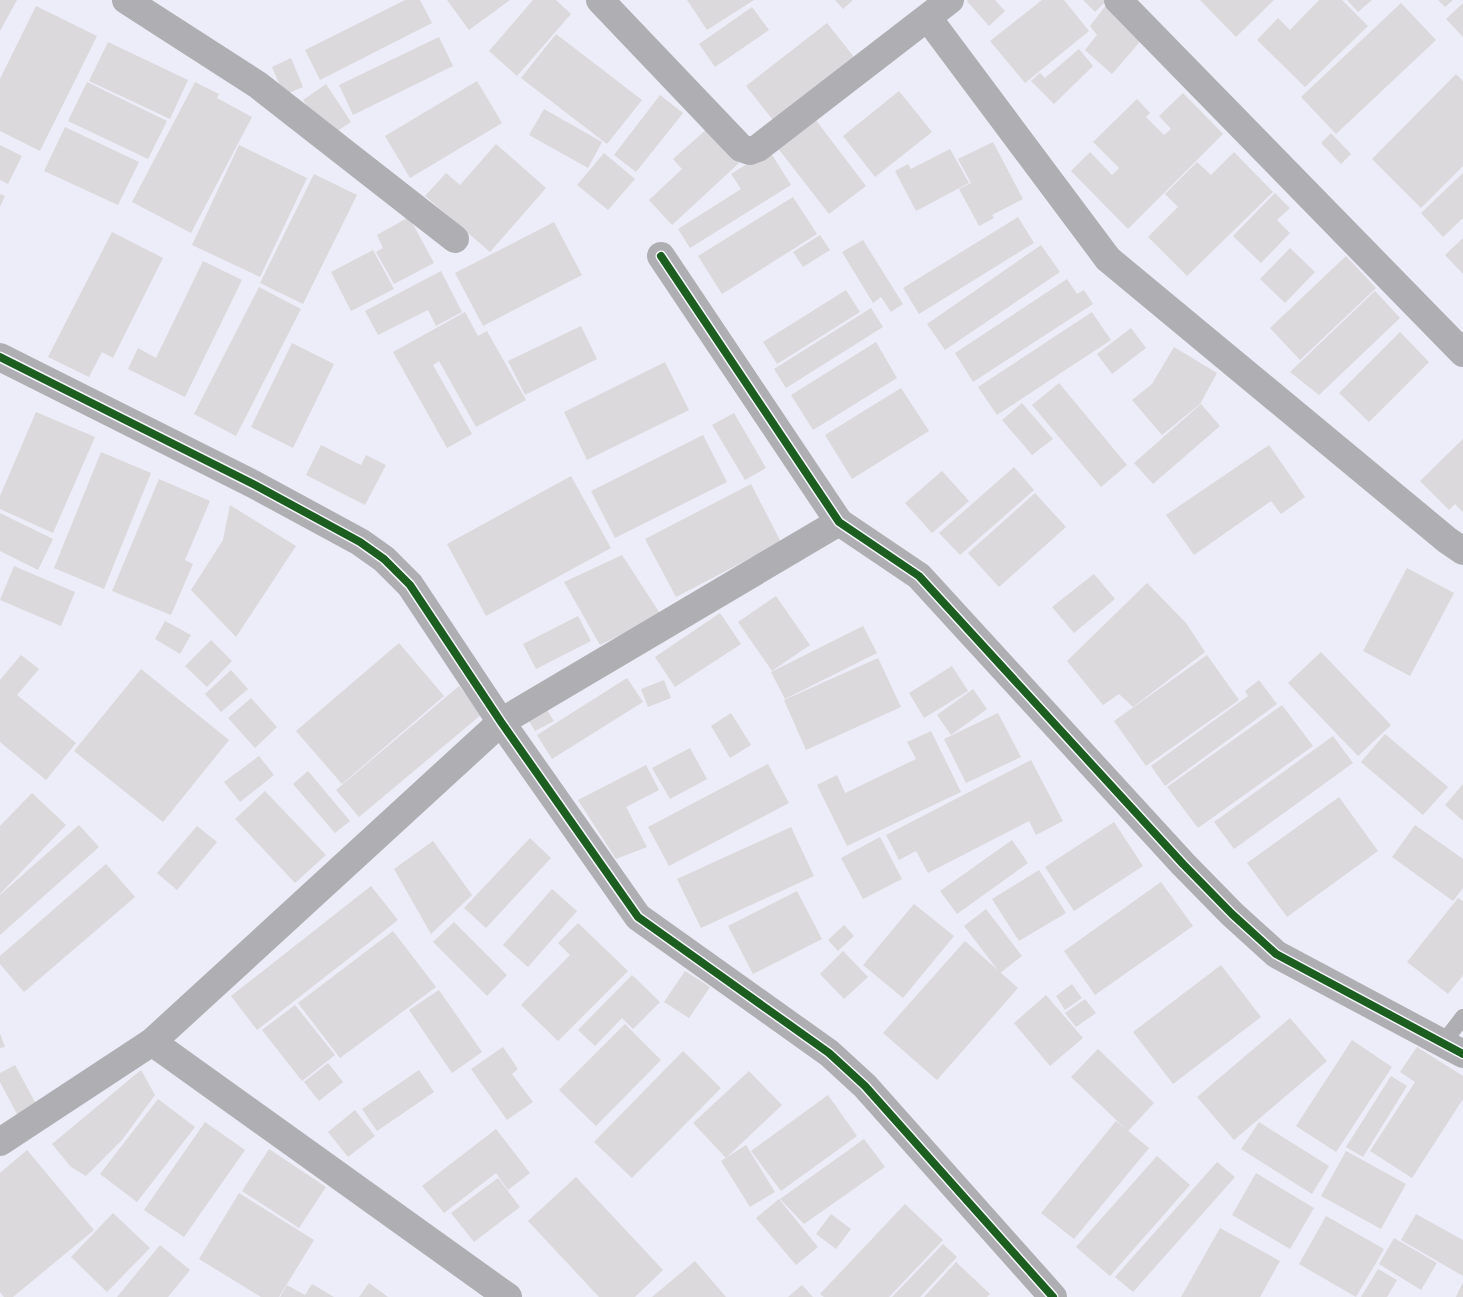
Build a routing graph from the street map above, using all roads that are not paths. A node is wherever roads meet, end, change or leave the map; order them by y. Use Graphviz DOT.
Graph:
graph roads {
  1 [pos="126,0"];
  2 [pos="600,0"];
  3 [pos="950,0"];
  4 [pos="1118,0"];
  5 [pos="928,18"];
  6 [pos="455,240"];
  7 [pos="661,256"];
  8 [pos="1463,354"];
  9 [pos="0,357"];
  10 [pos="838,522"];
  11 [pos="1463,551"];
  12 [pos="501,722"];
  13 [pos="1463,1017"];
  14 [pos="152,1042"];
  15 [pos="1453,1049"];
  16 [pos="0,1142"];
  17 [pos="508,1297"];
  18 [pos="1053,1297"];
  1 -- 6 [label="street"];
  2 -- 5 [label="street"];
  3 -- 5 [label="street"];
  4 -- 8 [label="street"];
  5 -- 11 [label="street"];
  7 -- 10 [label="street"];
  9 -- 12 [label="street"];
  10 -- 12 [label="street"];
  10 -- 15 [label="street"];
  12 -- 14 [label="street"];
  12 -- 18 [label="street"];
  13 -- 15 [label="lane"];
  14 -- 16 [label="street"];
  14 -- 17 [label="street"];
}
